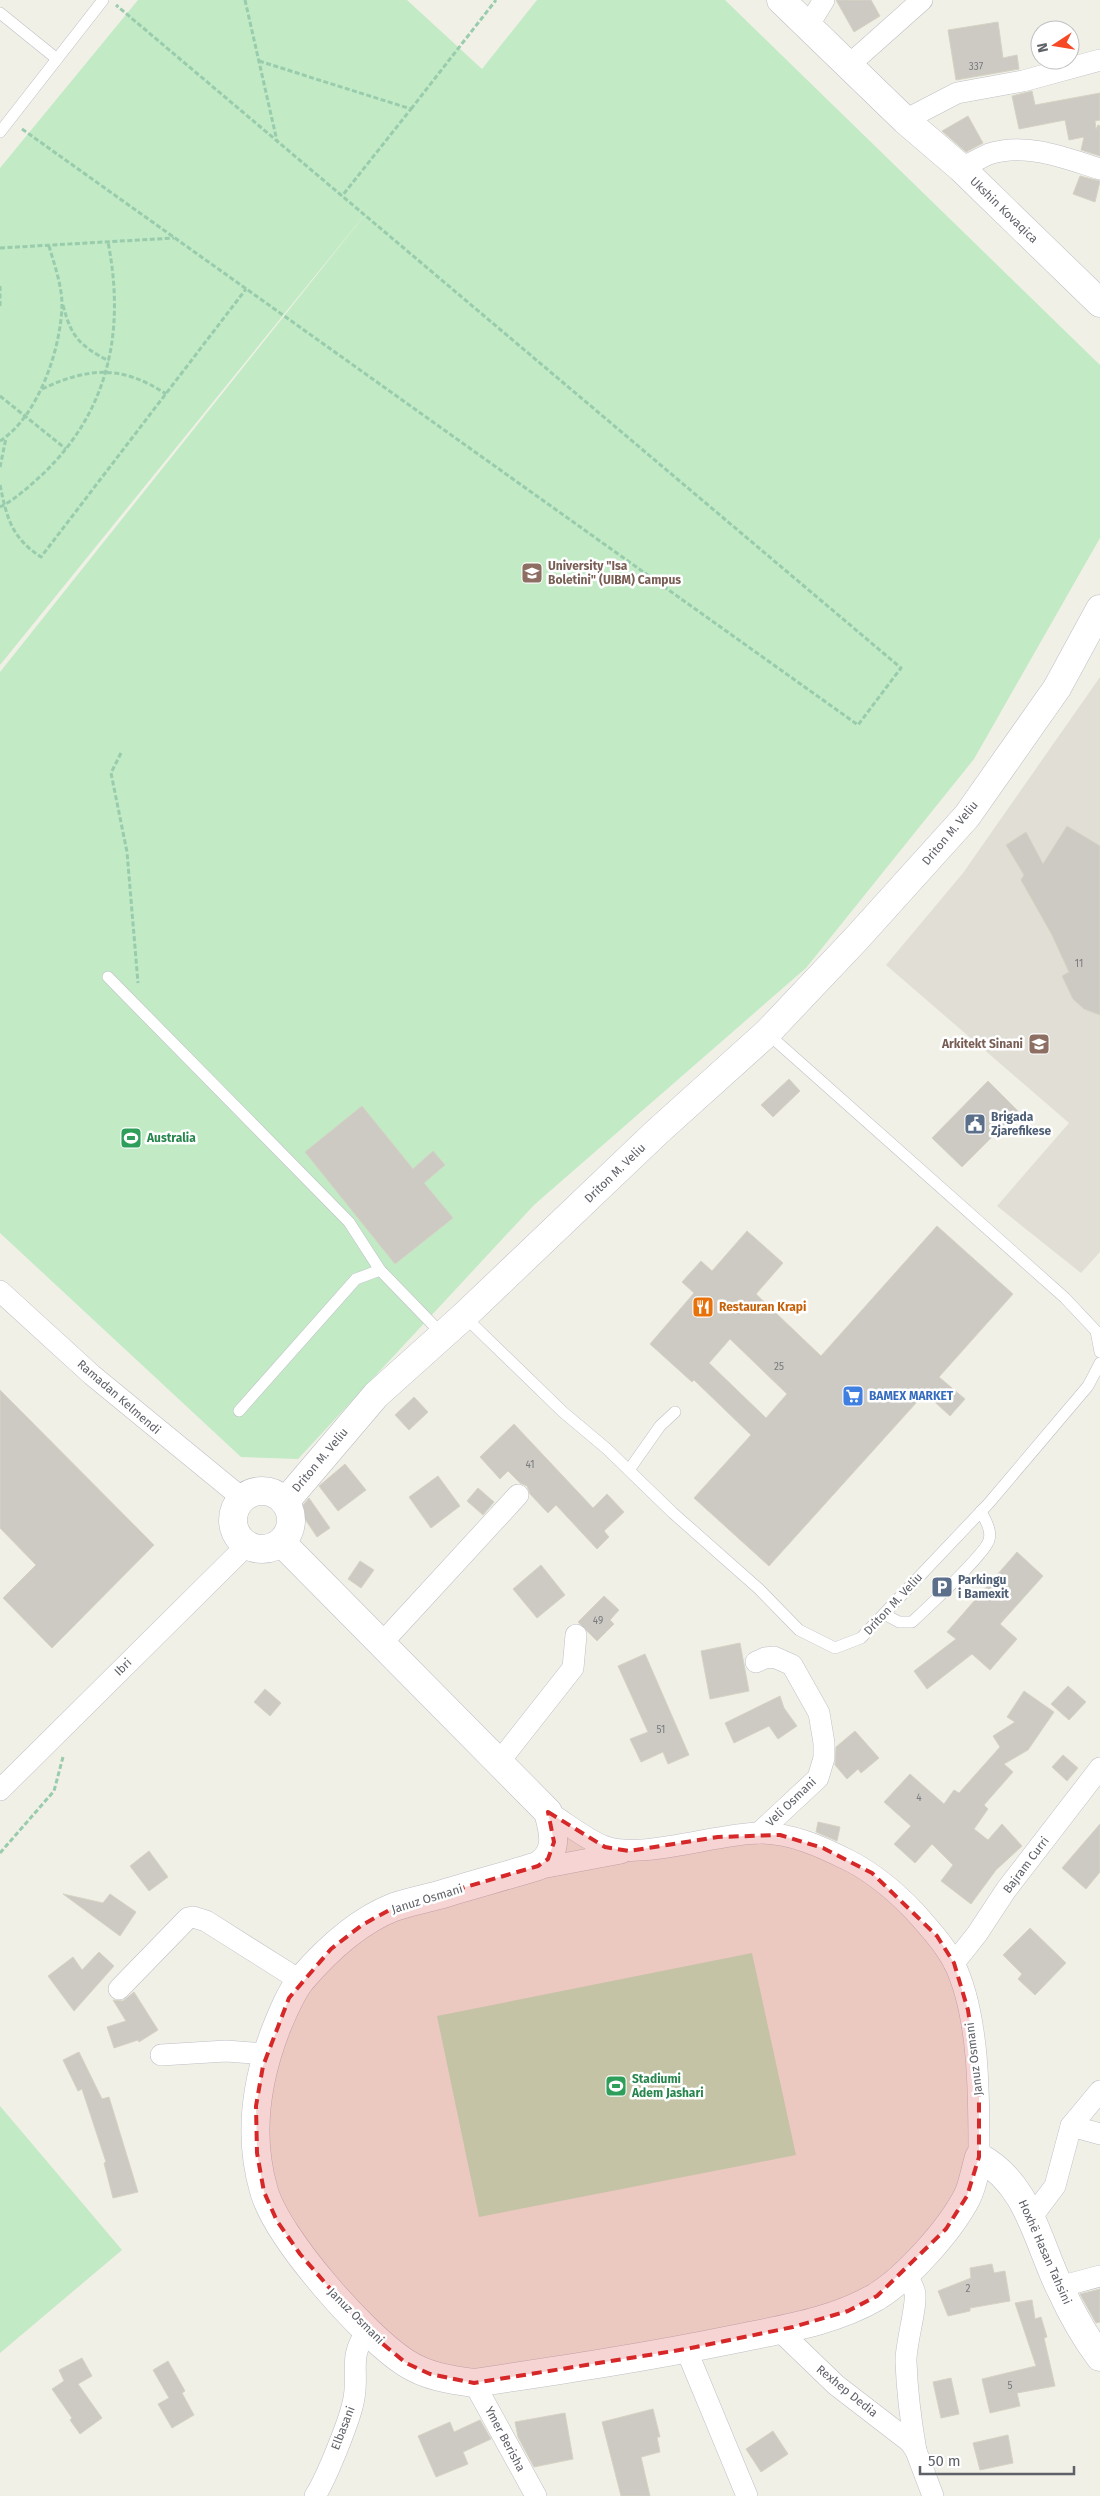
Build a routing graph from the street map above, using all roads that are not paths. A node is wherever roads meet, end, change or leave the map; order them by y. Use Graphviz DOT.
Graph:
graph roads {
  1 [pos="103,0"];
  2 [pos="781,0"];
  3 [pos="824,0"];
  4 [pos="922,0"];
  5 [pos="0,13"];
  6 [pos="808,26"];
  7 [pos="56,59"];
  8 [pos="1100,60"];
  9 [pos="849,65"];
  10 [pos="905,120"];
  11 [pos="0,132"];
  12 [pos="961,168"];
  13 [pos="1100,169"];
  14 [pos="1100,303"];
  15 [pos="1100,609"];
  16 [pos="108,977"];
  17 [pos="767,1033"];
  18 [pos="380,1270"];
  19 [pos="0,1291"];
  20 [pos="464,1316"];
  21 [pos="443,1335"];
  22 [pos="1100,1352"];
  23 [pos="1100,1363"];
  24 [pos="239,1411"];
  25 [pos="674,1412"];
  26 [pos="628,1470"];
  27 [pos="518,1494"];
  28 [pos="242,1498"];
  29 [pos="285,1502"];
  30 [pos="981,1511"];
  31 [pos="281,1542"];
  32 [pos="246,1545"];
  33 [pos="884,1614"];
  34 [pos="576,1635"];
  35 [pos="381,1644"];
  36 [pos="756,1662"];
  37 [pos="499,1762"];
  38 [pos="1100,1768"];
  39 [pos="0,1790"];
  40 [pos="548,1812"];
  41 [pos="759,1833"];
  42 [pos="629,1851"];
  43 [pos="516,1873"];
  44 [pos="954,1963"];
  45 [pos="301,1981"];
  46 [pos="119,1989"];
  47 [pos="266,2054"];
  48 [pos="161,2055"];
  49 [pos="1100,2092"];
  50 [pos="1071,2126"];
  51 [pos="1100,2134"];
  52 [pos="979,2157"];
  53 [pos="1031,2218"];
  54 [pos="905,2273"];
  55 [pos="1100,2276"];
  56 [pos="1059,2287"];
  57 [pos="779,2330"];
  58 [pos="367,2331"];
  59 [pos="686,2349"];
  60 [pos="1100,2358"];
  61 [pos="474,2383"];
  62 [pos="916,2451"];
  63 [pos="315,2496"];
  64 [pos="536,2496"];
  65 [pos="747,2496"];
  66 [pos="933,2496"];
  1 -- 7 [label="lane"];
  2 -- 6 [label="street, Ukshin Kovaqica"];
  3 -- 6 [label="street"];
  4 -- 9 [label="street"];
  5 -- 7 [label="lane"];
  6 -- 9 [label="street, Ukshin Kovaqica"];
  7 -- 11 [label="lane"];
  8 -- 10 [label="street"];
  9 -- 10 [label="street, Ukshin Kovaqica"];
  10 -- 12 [label="street, Ukshin Kovaqica"];
  12 -- 13 [label="street"];
  12 -- 14 [label="street, Ukshin Kovaqica"];
  15 -- 17 [label="street, Driton M. Veliu"];
  16 -- 18 [label="lane"];
  17 -- 20 [label="street, Driton M. Veliu"];
  17 -- 22 [label="lane"];
  18 -- 21 [label="lane"];
  18 -- 24 [label="lane"];
  19 -- 28 [label="street, Ramadan Kelmendi"];
  20 -- 21 [label="street, Driton M. Veliu"];
  20 -- 26 [label="lane, Driton M. Veliu"];
  21 -- 29 [label="street, Driton M. Veliu"];
  23 -- 30 [label="lane, Driton M. Veliu"];
  25 -- 26 [label="lane"];
  26 -- 33 [label="lane, Driton M. Veliu"];
  27 -- 35 [label="street"];
  28 -- 29 [label="street"];
  28 -- 32 [label="street"];
  29 -- 31 [label="street"];
  30 -- 33 [label="lane, Driton M. Veliu"];
  30 -- 33 [label="lane"];
  31 -- 32 [label="street"];
  31 -- 35 [label="street"];
  32 -- 39 [label="street, Ibri"];
  34 -- 37 [label="street"];
  35 -- 37 [label="street"];
  36 -- 41 [label="street, Veli Osmani"];
  37 -- 40 [label="street"];
  38 -- 44 [label="street, Bajram Curri"];
  40 -- 42 [label="street, Januz Osmani"];
  40 -- 43 [label="street, Januz Osmani"];
  41 -- 42 [label="street, Januz Osmani"];
  41 -- 44 [label="street, Januz Osmani"];
  42 -- 43 [label="street, Januz Osmani"];
  43 -- 45 [label="street, Januz Osmani"];
  44 -- 52 [label="street, Januz Osmani"];
  45 -- 46 [label="street"];
  45 -- 47 [label="street, Januz Osmani"];
  47 -- 48 [label="street"];
  47 -- 58 [label="street, Januz Osmani"];
  49 -- 50 [label="street"];
  50 -- 51 [label="street"];
  50 -- 53 [label="street"];
  52 -- 53 [label="street, Hoxhë Hasan Tahsini"];
  52 -- 54 [label="street, Januz Osmani"];
  53 -- 56 [label="street, Hoxhë Hasan Tahsini"];
  54 -- 57 [label="street, Januz Osmani"];
  54 -- 62 [label="street, Rexhep Dedia"];
  55 -- 56 [label="street"];
  56 -- 60 [label="street, Hoxhë Hasan Tahsini"];
  57 -- 59 [label="street, Januz Osmani"];
  57 -- 62 [label="street, Rexhep Dedia"];
  58 -- 61 [label="street, Januz Osmani"];
  58 -- 63 [label="street, Elbasani"];
  59 -- 61 [label="street, Januz Osmani"];
  59 -- 65 [label="street"];
  61 -- 64 [label="street, Ymer Berisha"];
  62 -- 66 [label="street, Rexhep Dedia"];
}
